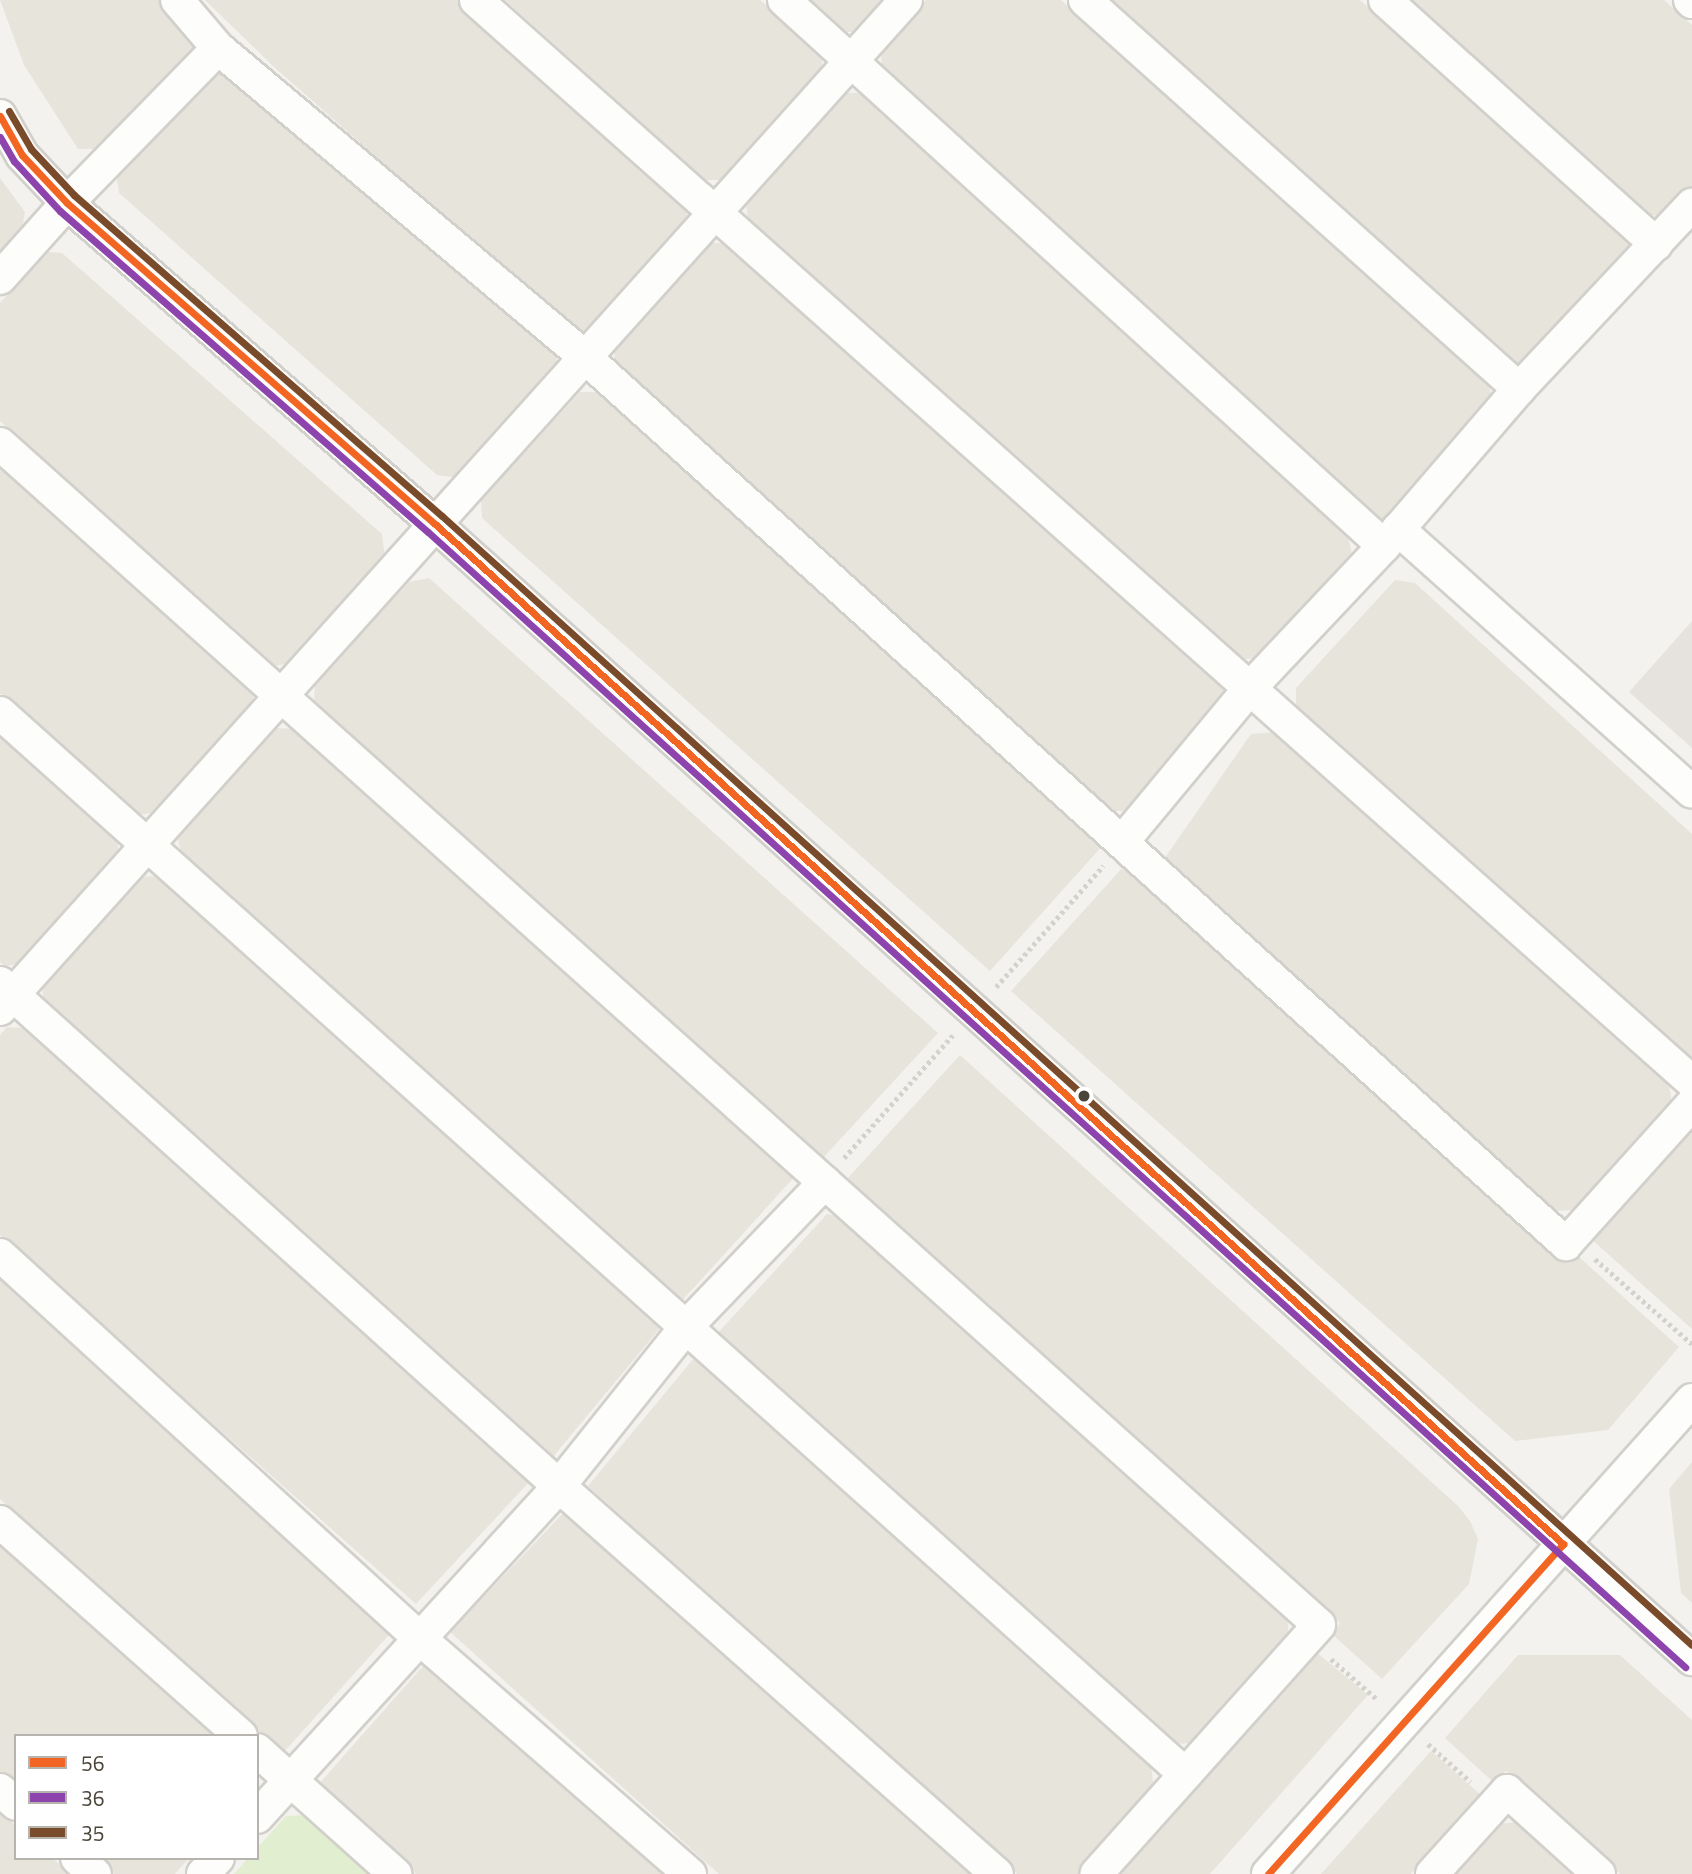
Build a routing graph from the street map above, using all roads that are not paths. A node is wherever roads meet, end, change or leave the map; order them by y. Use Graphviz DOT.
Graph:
graph roads {
  1 [pos="177,0"];
  2 [pos="476,0"];
  3 [pos="784,0"];
  4 [pos="906,0"];
  5 [pos="1085,0"];
  6 [pos="1385,0"];
  7 [pos="218,48"];
  8 [pos="852,61"];
  9 [pos="0,116"];
  10 [pos="66,203"];
  11 [pos="1692,205"];
  12 [pos="716,211"];
  13 [pos="1657,244"];
  14 [pos="0,278"];
  15 [pos="587,359"];
  16 [pos="1519,389"];
  17 [pos="0,443"];
  18 [pos="435,524"];
  19 [pos="1391,538"];
  20 [pos="1250,688"];
  21 [pos="281,695"];
  22 [pos="0,713"];
  23 [pos="1692,792"];
  24 [pos="1123,841"];
  25 [pos="147,844"];
  26 [pos="4,995"];
  27 [pos="1692,1082"];
  28 [pos="1692,1104"];
  29 [pos="825,1182"];
  30 [pos="0,1255"];
  31 [pos="685,1328"];
  32 [pos="1692,1400"];
  33 [pos="559,1486"];
  34 [pos="0,1521"];
  35 [pos="1563,1544"];
  36 [pos="418,1637"];
  37 [pos="1692,1659"];
  38 [pos="239,1734"];
  39 [pos="259,1752"];
  40 [pos="1185,1774"];
  41 [pos="291,1781"];
  42 [pos="0,1790"];
  43 [pos="14,1802"];
  44 [pos="259,1815"];
  45 [pos="79,1860"];
  46 [pos="216,1860"];
  47 [pos="95,1874"];
  48 [pos="203,1874"];
  49 [pos="395,1874"];
  50 [pos="690,1874"];
  51 [pos="997,1874"];
  52 [pos="1096,1874"];
  53 [pos="1268,1874"];
  54 [pos="1432,1874"];
  55 [pos="1599,1874"];
  1 -- 7 [label="street"];
  2 -- 12 [label="street"];
  3 -- 8 [label="street"];
  4 -- 8 [label="street"];
  5 -- 16 [label="street"];
  6 -- 13 [label="street"];
  7 -- 10 [label="street"];
  7 -- 15 [label="street"];
  8 -- 12 [label="street"];
  8 -- 19 [label="street"];
  9 -- 10 [label="street"];
  10 -- 14 [label="street"];
  10 -- 18 [label="street"];
  11 -- 13 [label="street"];
  12 -- 15 [label="street"];
  12 -- 20 [label="street"];
  13 -- 16 [label="street"];
  15 -- 18 [label="street"];
  15 -- 24 [label="street"];
  16 -- 19 [label="street"];
  17 -- 21 [label="street"];
  18 -- 21 [label="street"];
  18 -- 35 [label="street"];
  19 -- 20 [label="street"];
  19 -- 23 [label="street"];
  20 -- 24 [label="street"];
  20 -- 27 [label="street"];
  21 -- 25 [label="street"];
  21 -- 29 [label="street"];
  22 -- 25 [label="street"];
  24 -- 28 [label="street"];
  25 -- 26 [label="street"];
  25 -- 31 [label="street"];
  26 -- 33 [label="street"];
  29 -- 31 [label="street"];
  29 -- 40 [label="street"];
  30 -- 36 [label="street"];
  31 -- 33 [label="street"];
  31 -- 40 [label="street"];
  32 -- 35 [label="street"];
  33 -- 36 [label="street"];
  33 -- 51 [label="street"];
  34 -- 38 [label="street"];
  35 -- 37 [label="street"];
  35 -- 53 [label="street"];
  36 -- 41 [label="street"];
  36 -- 50 [label="street"];
  39 -- 41 [label="street"];
  40 -- 52 [label="street"];
  41 -- 44 [label="street"];
  41 -- 49 [label="street"];
  42 -- 43 [label="street"];
  45 -- 47 [label="street"];
  46 -- 48 [label="street"];
  54 -- 55 [label="street"];
}
